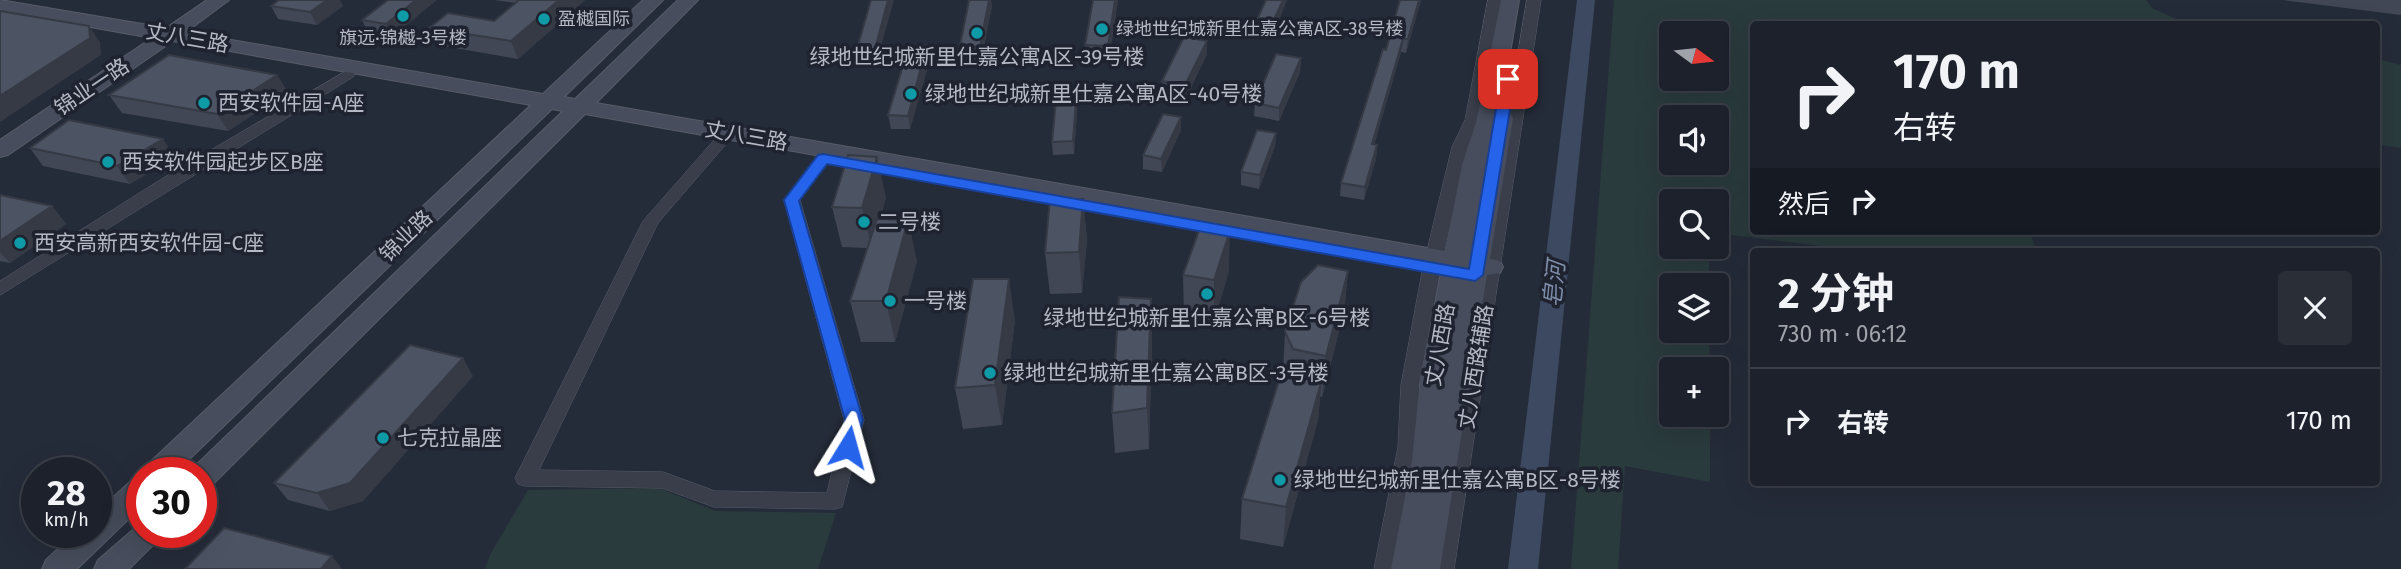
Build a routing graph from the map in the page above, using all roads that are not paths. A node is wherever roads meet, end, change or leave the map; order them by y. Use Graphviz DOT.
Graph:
graph roads {
  1 [pos="207,0"];
  2 [pos="220,0"];
  3 [pos="654,0"];
  4 [pos="689,0"];
  5 [pos="1495,0"];
  6 [pos="1510,0"];
  7 [pos="1521,0"];
  8 [pos="1534,0"];
  9 [pos="0,5"];
  10 [pos="0,13"];
  11 [pos="158,37"];
  12 [pos="348,74"];
  13 [pos="545,105"];
  14 [pos="575,110"];
  15 [pos="0,141"];
  16 [pos="721,141"];
  17 [pos="0,150"];
  18 [pos="823,159"];
  19 [pos="1460,266"];
  20 [pos="0,289"];
  21 [pos="174,457"];
  22 [pos="217,462"];
  23 [pos="126,503"];
  24 [pos="112,517"];
  25 [pos="79,548"];
  26 [pos="131,548"];
  27 [pos="57,569"];
  28 [pos="109,569"];
  29 [pos="1385,569"];
  30 [pos="1406,569"];
  31 [pos="1424,569"];
  32 [pos="1444,569"];
  1 -- 11 [label="street, 锦业一路"];
  2 -- 11 [label="street, 锦业一路"];
  3 -- 13 [label="street, 锦业路"];
  4 -- 14 [label="street, 锦业路"];
  5 -- 19 [label="street, 丈八西路辅路"];
  6 -- 19 [label="street, 丈八西路"];
  7 -- 19 [label="street, 丈八西路"];
  8 -- 19 [label="street, 丈八西路辅路"];
  9 -- 11 [label="street, 丈八三路"];
  10 -- 11 [label="street, 丈八三路"];
  11 -- 12 [label="street, 丈八三路"];
  11 -- 13 [label="street, 丈八三路"];
  11 -- 15 [label="street, 锦业一路"];
  11 -- 17 [label="street, 锦业一路"];
  12 -- 13 [label="street, 丈八三路"];
  12 -- 20 [label="street"];
  13 -- 14 [label="street, 丈八三路"];
  13 -- 21 [label="street, 锦业路"];
  14 -- 16 [label="street, 丈八三路"];
  14 -- 19 [label="street, 丈八三路"];
  14 -- 22 [label="street, 锦业路"];
  16 -- 18 [label="street, 丈八三路"];
  16 -- 18 [label="street"];
  18 -- 19 [label="street, 丈八三路"];
  19 -- 29 [label="street, 丈八西路辅路"];
  19 -- 30 [label="street, 丈八西路"];
  19 -- 31 [label="street, 丈八西路"];
  19 -- 32 [label="street, 丈八西路辅路"];
  23 -- 24 [label="street"];
  25 -- 27 [label="street"];
  26 -- 28 [label="street"];
}
